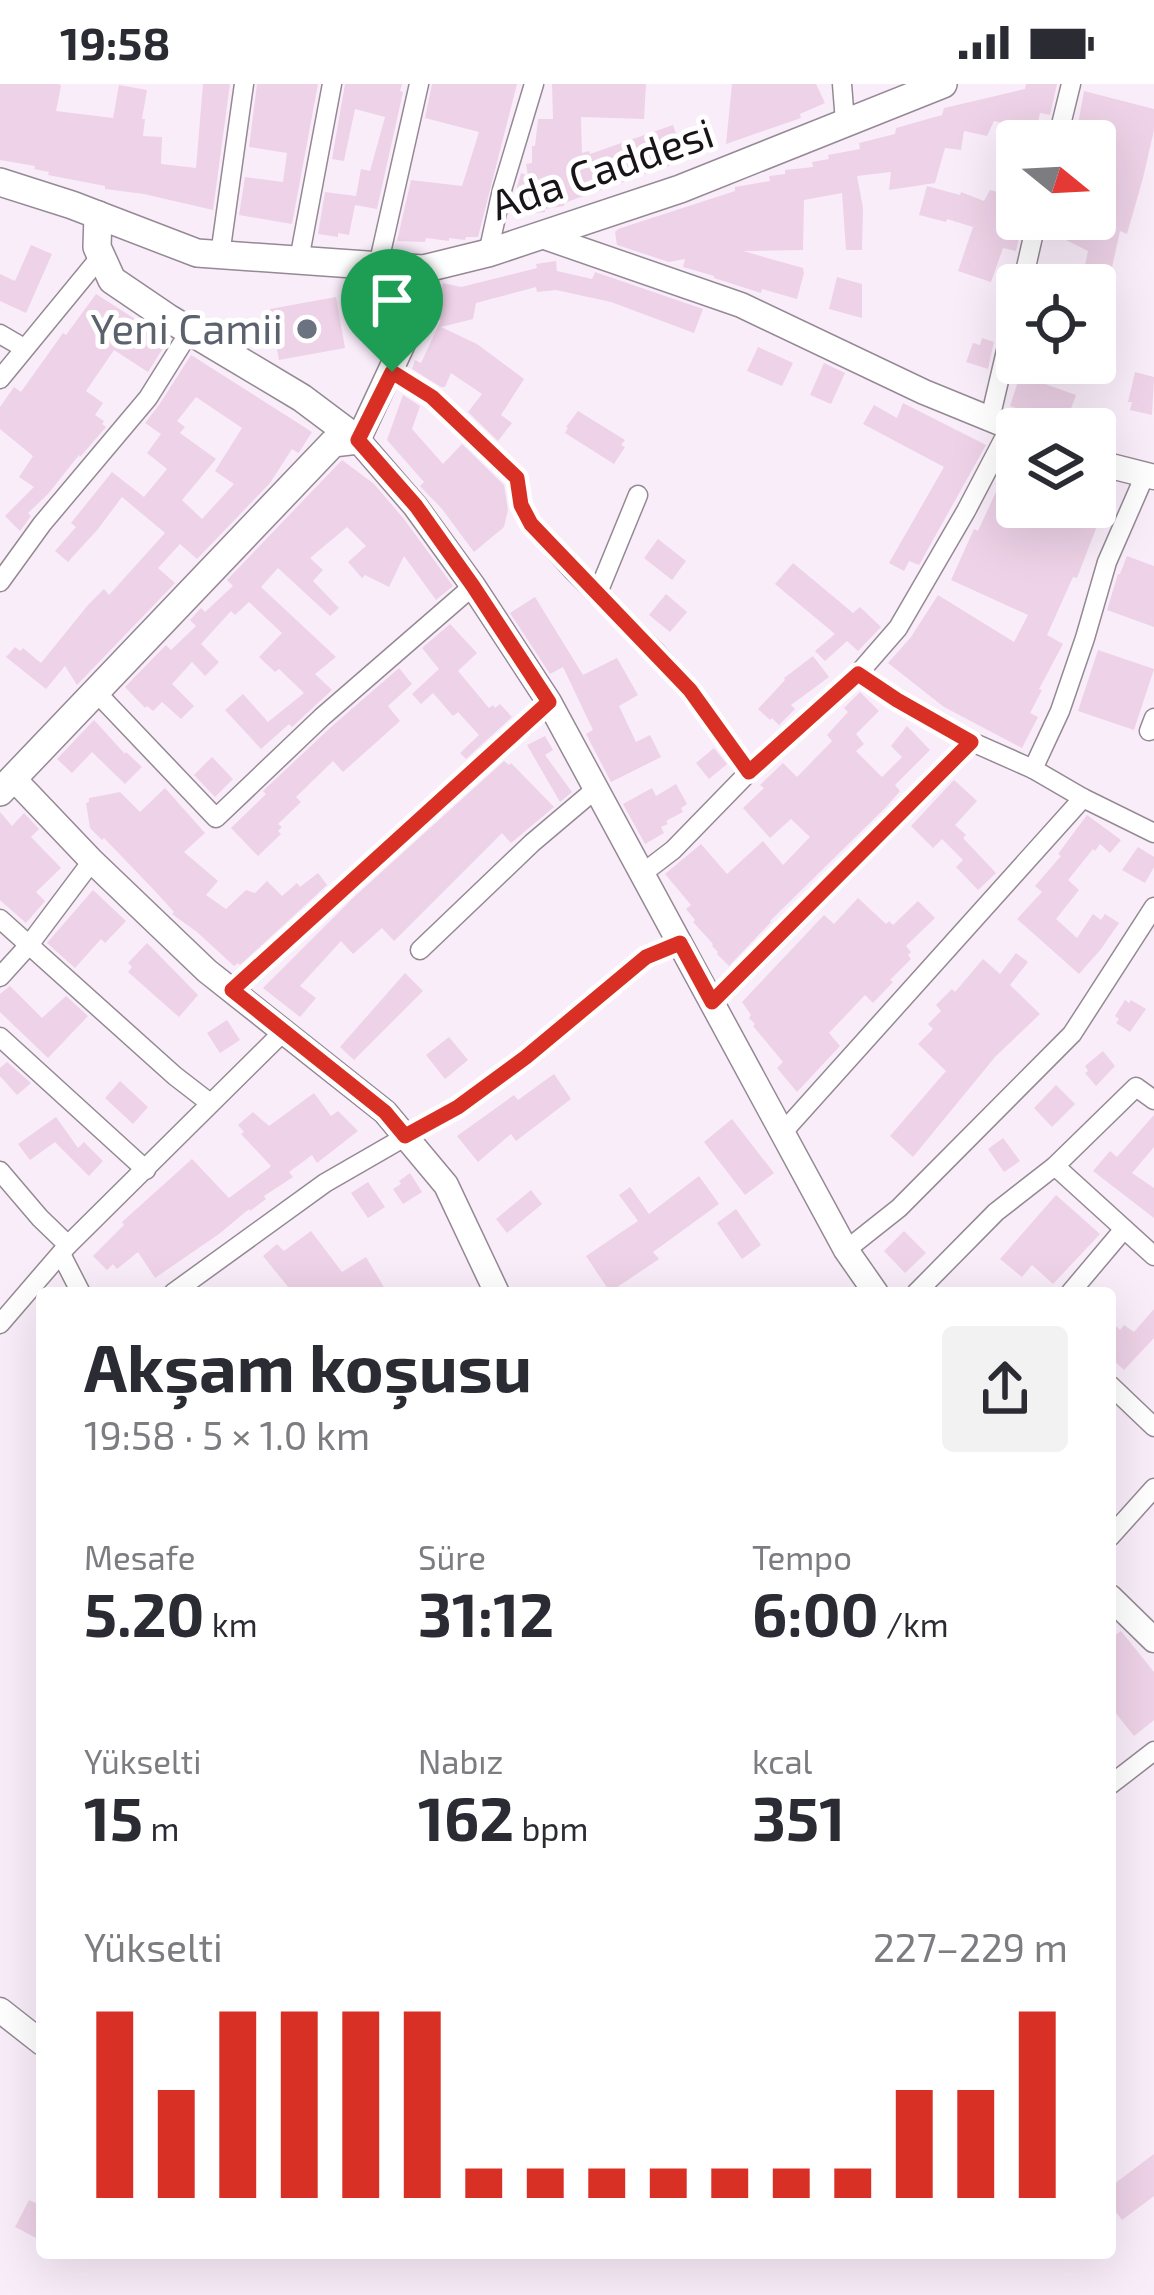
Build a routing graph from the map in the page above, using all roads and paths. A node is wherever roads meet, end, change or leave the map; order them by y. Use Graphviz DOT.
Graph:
graph roads {
  1 [pos="244,84"];
  2 [pos="332,84"];
  3 [pos="418,84"];
  4 [pos="535,84"];
  5 [pos="842,84"];
  6 [pos="943,84"];
  7 [pos="1071,84"];
  8 [pos="1062,120"];
  9 [pos="845,122"];
  10 [pos="0,182"];
  11 [pos="98,214"];
  12 [pos="538,235"];
  13 [pos="488,254"];
  14 [pos="220,255"];
  15 [pos="101,256"];
  16 [pos="299,260"];
  17 [pos="378,266"];
  18 [pos="423,269"];
  19 [pos="190,331"];
  20 [pos="0,334"];
  21 [pos="24,348"];
  22 [pos="392,372"];
  23 [pos="0,379"];
  24 [pos="996,421"];
  25 [pos="358,440"];
  26 [pos="996,447"];
  27 [pos="1116,467"];
  28 [pos="1149,476"];
  29 [pos="638,495"];
  30 [pos="0,582"];
  31 [pos="473,586"];
  32 [pos="597,595"];
  33 [pos="858,674"];
  34 [pos="96,692"];
  35 [pos="549,702"];
  36 [pos="971,742"];
  37 [pos="1033,769"];
  38 [pos="749,772"];
  39 [pos="3,788"];
  40 [pos="597,788"];
  41 [pos="1083,798"];
  42 [pos="1154,832"];
  43 [pos="92,861"];
  44 [pos="643,873"];
  45 [pos="1154,907"];
  46 [pos="0,919"];
  47 [pos="680,943"];
  48 [pos="29,945"];
  49 [pos="420,950"];
  50 [pos="0,976"];
  51 [pos="232,990"];
  52 [pos="712,1002"];
  53 [pos="282,1033"];
  54 [pos="0,1037"];
  55 [pos="1154,1100"];
  56 [pos="210,1103"];
  57 [pos="783,1132"];
  58 [pos="405,1136"];
  59 [pos="1055,1166"];
  60 [pos="146,1170"];
  61 [pos="0,1171"];
  62 [pos="1124,1228"];
  63 [pos="64,1249"];
  64 [pos="846,1250"];
  65 [pos="1154,1256"];
  66 [pos="79,1287"];
  67 [pos="181,1287"];
  68 [pos="494,1287"];
  69 [pos="872,1287"];
  70 [pos="922,1287"];
  71 [pos="1075,1287"];
  72 [pos="0,1324"];
  73 [pos="1116,1391"];
  74 [pos="1154,1427"];
  75 [pos="1154,1488"];
  76 [pos="1116,1530"];
  77 [pos="1116,1607"];
  78 [pos="1154,1640"];
  79 [pos="1154,1751"];
  80 [pos="1116,1780"];
  81 [pos="0,2010"];
  82 [pos="36,2038"];
  1 -- 14 [label="street"];
  2 -- 16 [label="street"];
  3 -- 17 [label="street"];
  4 -- 13 [label="street"];
  5 -- 9 [label="street"];
  6 -- 9 [label="main road, Ada Caddesi"];
  7 -- 8 [label="street"];
  9 -- 12 [label="main road, Ada Caddesi"];
  10 -- 11 [label="main road, Ada Caddesi"];
  11 -- 14 [label="main road, Ada Caddesi"];
  11 -- 15 [label="main road"];
  12 -- 13 [label="main road, Ada Caddesi"];
  12 -- 24 [label="street"];
  13 -- 18 [label="main road, Ada Caddesi"];
  14 -- 16 [label="main road, Ada Caddesi"];
  15 -- 19 [label="main road"];
  15 -- 21 [label="street"];
  16 -- 17 [label="main road, Ada Caddesi"];
  17 -- 18 [label="main road, Ada Caddesi"];
  18 -- 22 [label="street"];
  19 -- 25 [label="main road"];
  19 -- 30 [label="street"];
  20 -- 21 [label="street"];
  21 -- 23 [label="street"];
  22 -- 25 [label="street"];
  22 -- 32 [label="street"];
  25 -- 31 [label="street"];
  25 -- 34 [label="main road"];
  26 -- 33 [label="street"];
  27 -- 28 [label="street"];
  28 -- 37 [label="street"];
  29 -- 32 [label="street"];
  31 -- 34 [label="street"];
  31 -- 35 [label="street"];
  32 -- 38 [label="street"];
  33 -- 36 [label="street"];
  33 -- 38 [label="street"];
  34 -- 39 [label="main road"];
  35 -- 40 [label="street"];
  35 -- 51 [label="street"];
  36 -- 37 [label="street"];
  36 -- 52 [label="street"];
  37 -- 41 [label="street"];
  38 -- 44 [label="street"];
  39 -- 43 [label="street"];
  40 -- 44 [label="street"];
  40 -- 49 [label="street"];
  41 -- 42 [label="street"];
  41 -- 57 [label="street"];
  43 -- 48 [label="street"];
  43 -- 51 [label="street"];
  44 -- 47 [label="street"];
  45 -- 64 [label="street"];
  46 -- 48 [label="street"];
  47 -- 52 [label="street"];
  47 -- 58 [label="street"];
  48 -- 50 [label="street"];
  48 -- 56 [label="street"];
  51 -- 53 [label="street"];
  52 -- 57 [label="street"];
  53 -- 56 [label="street"];
  53 -- 58 [label="street"];
  54 -- 60 [label="street"];
  55 -- 59 [label="street"];
  56 -- 60 [label="street"];
  57 -- 64 [label="street"];
  58 -- 67 [label="street"];
  58 -- 68 [label="street"];
  59 -- 62 [label="street"];
  59 -- 70 [label="street"];
  60 -- 63 [label="street"];
  61 -- 63 [label="street"];
  62 -- 65 [label="street"];
  62 -- 71 [label="street"];
  63 -- 66 [label="street"];
  63 -- 72 [label="street"];
  64 -- 69 [label="street"];
  73 -- 74 [label="street"];
  75 -- 76 [label="street"];
  77 -- 78 [label="street"];
  79 -- 80 [label="street"];
  81 -- 82 [label="street"];
}
